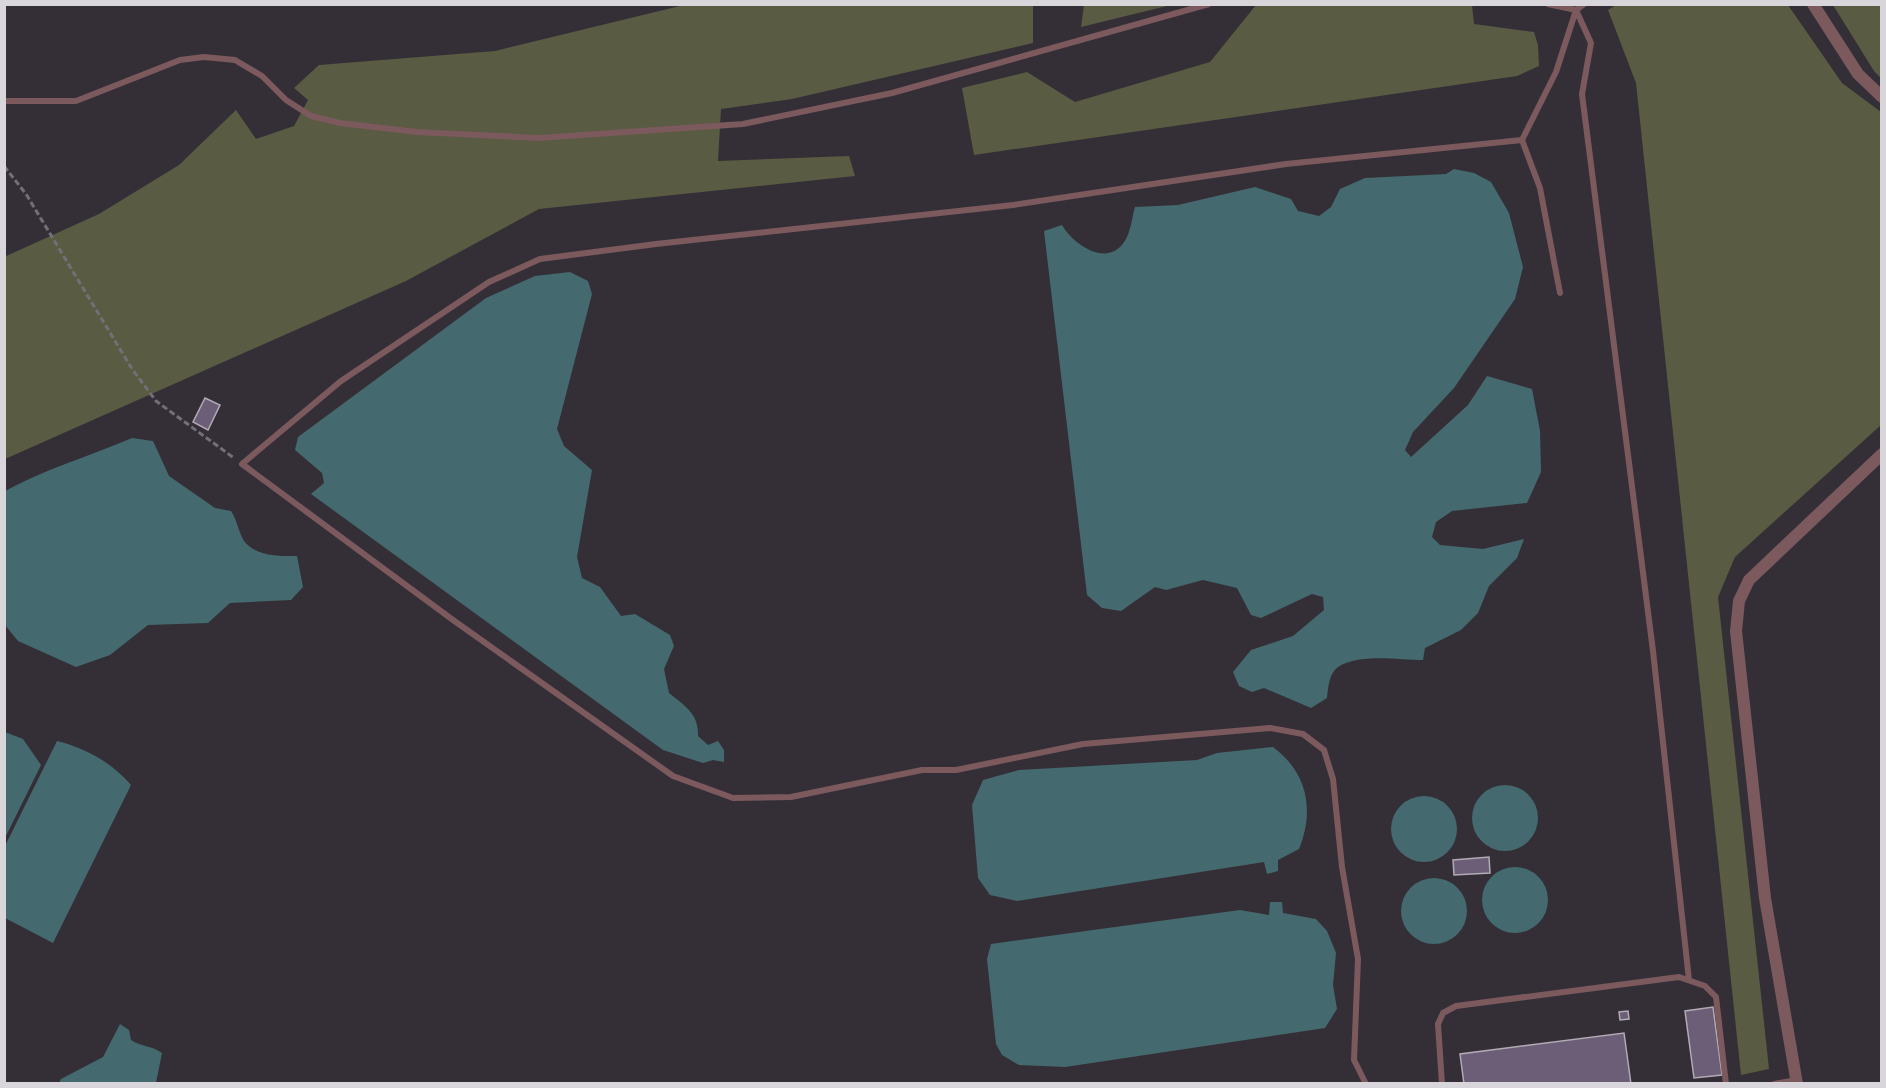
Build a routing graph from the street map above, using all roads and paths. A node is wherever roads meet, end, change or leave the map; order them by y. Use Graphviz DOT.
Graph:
graph roads {
  1 [pos="1209,4"];
  2 [pos="1548,4"];
  3 [pos="1584,4"];
  4 [pos="1813,4"];
  5 [pos="1576,10"];
  6 [pos="1881,97"];
  7 [pos="4,101"];
  8 [pos="1522,140"];
  9 [pos="4,166"];
  10 [pos="1560,293"];
  11 [pos="1881,454"];
  12 [pos="242,464"];
  13 [pos="1689,980"];
  14 [pos="1797,1082"];
  15 [pos="1366,1083"];
  16 [pos="1442,1083"];
  17 [pos="1726,1083"];
  18 [pos="1774,1083"];
  1 -- 7 [label="lane"];
  2 -- 5 [label="lane"];
  3 -- 5 [label="lane"];
  4 -- 6 [label="street"];
  5 -- 8 [label="lane"];
  5 -- 13 [label="lane"];
  8 -- 10 [label="lane"];
  8 -- 12 [label="lane"];
  9 -- 12 [label="path"];
  11 -- 14 [label="street"];
  12 -- 15 [label="lane"];
  13 -- 16 [label="lane"];
  13 -- 17 [label="lane"];
  14 -- 18 [label="lane"];
}
